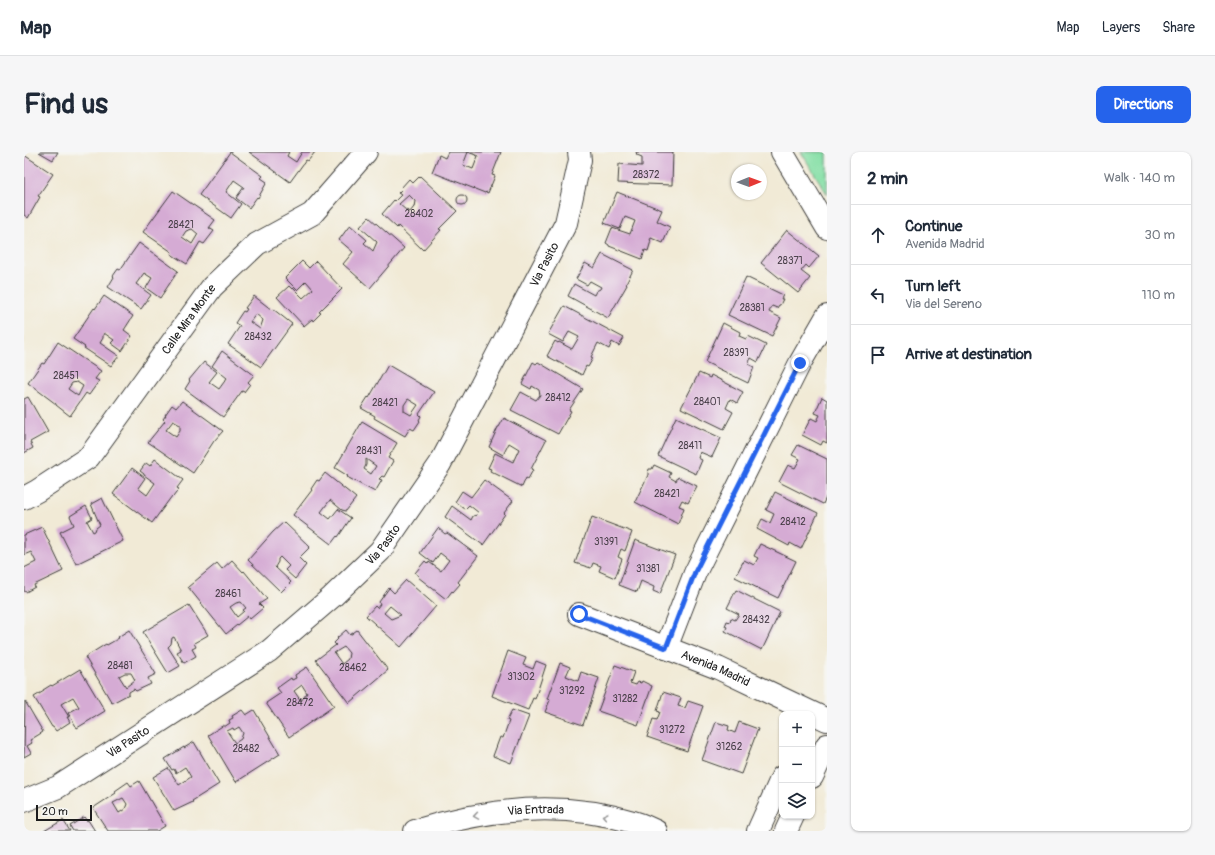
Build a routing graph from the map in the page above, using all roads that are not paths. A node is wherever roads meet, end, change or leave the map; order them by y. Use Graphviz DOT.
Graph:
graph roads {
  1 [pos="366,152"];
  2 [pos="578,152"];
  3 [pos="782,152"];
  4 [pos="827,228"];
  5 [pos="827,316"];
  6 [pos="24,498"];
  7 [pos="579,614"];
  8 [pos="666,648"];
  9 [pos="816,716"];
  10 [pos="827,745"];
  11 [pos="815,771"];
  12 [pos="779,783"];
  13 [pos="24,801"];
  14 [pos="792,819"];
  15 [pos="414,831"];
  16 [pos="656,831"];
  17 [pos="758,831"];
  18 [pos="786,831"];
  1 -- 6 [label="street, Calle Mira Monte"];
  2 -- 13 [label="street, Via Pasito"];
  3 -- 4 [label="street"];
  5 -- 8 [label="street"];
  7 -- 8 [label="street, Avenida Madrid"];
  8 -- 9 [label="street, Avenida Madrid"];
  10 -- 11 [label="street"];
  12 -- 17 [label="street"];
  14 -- 18 [label="street"];
  16 -- 15 [label="street, Via Entrada, one-way"];
}
